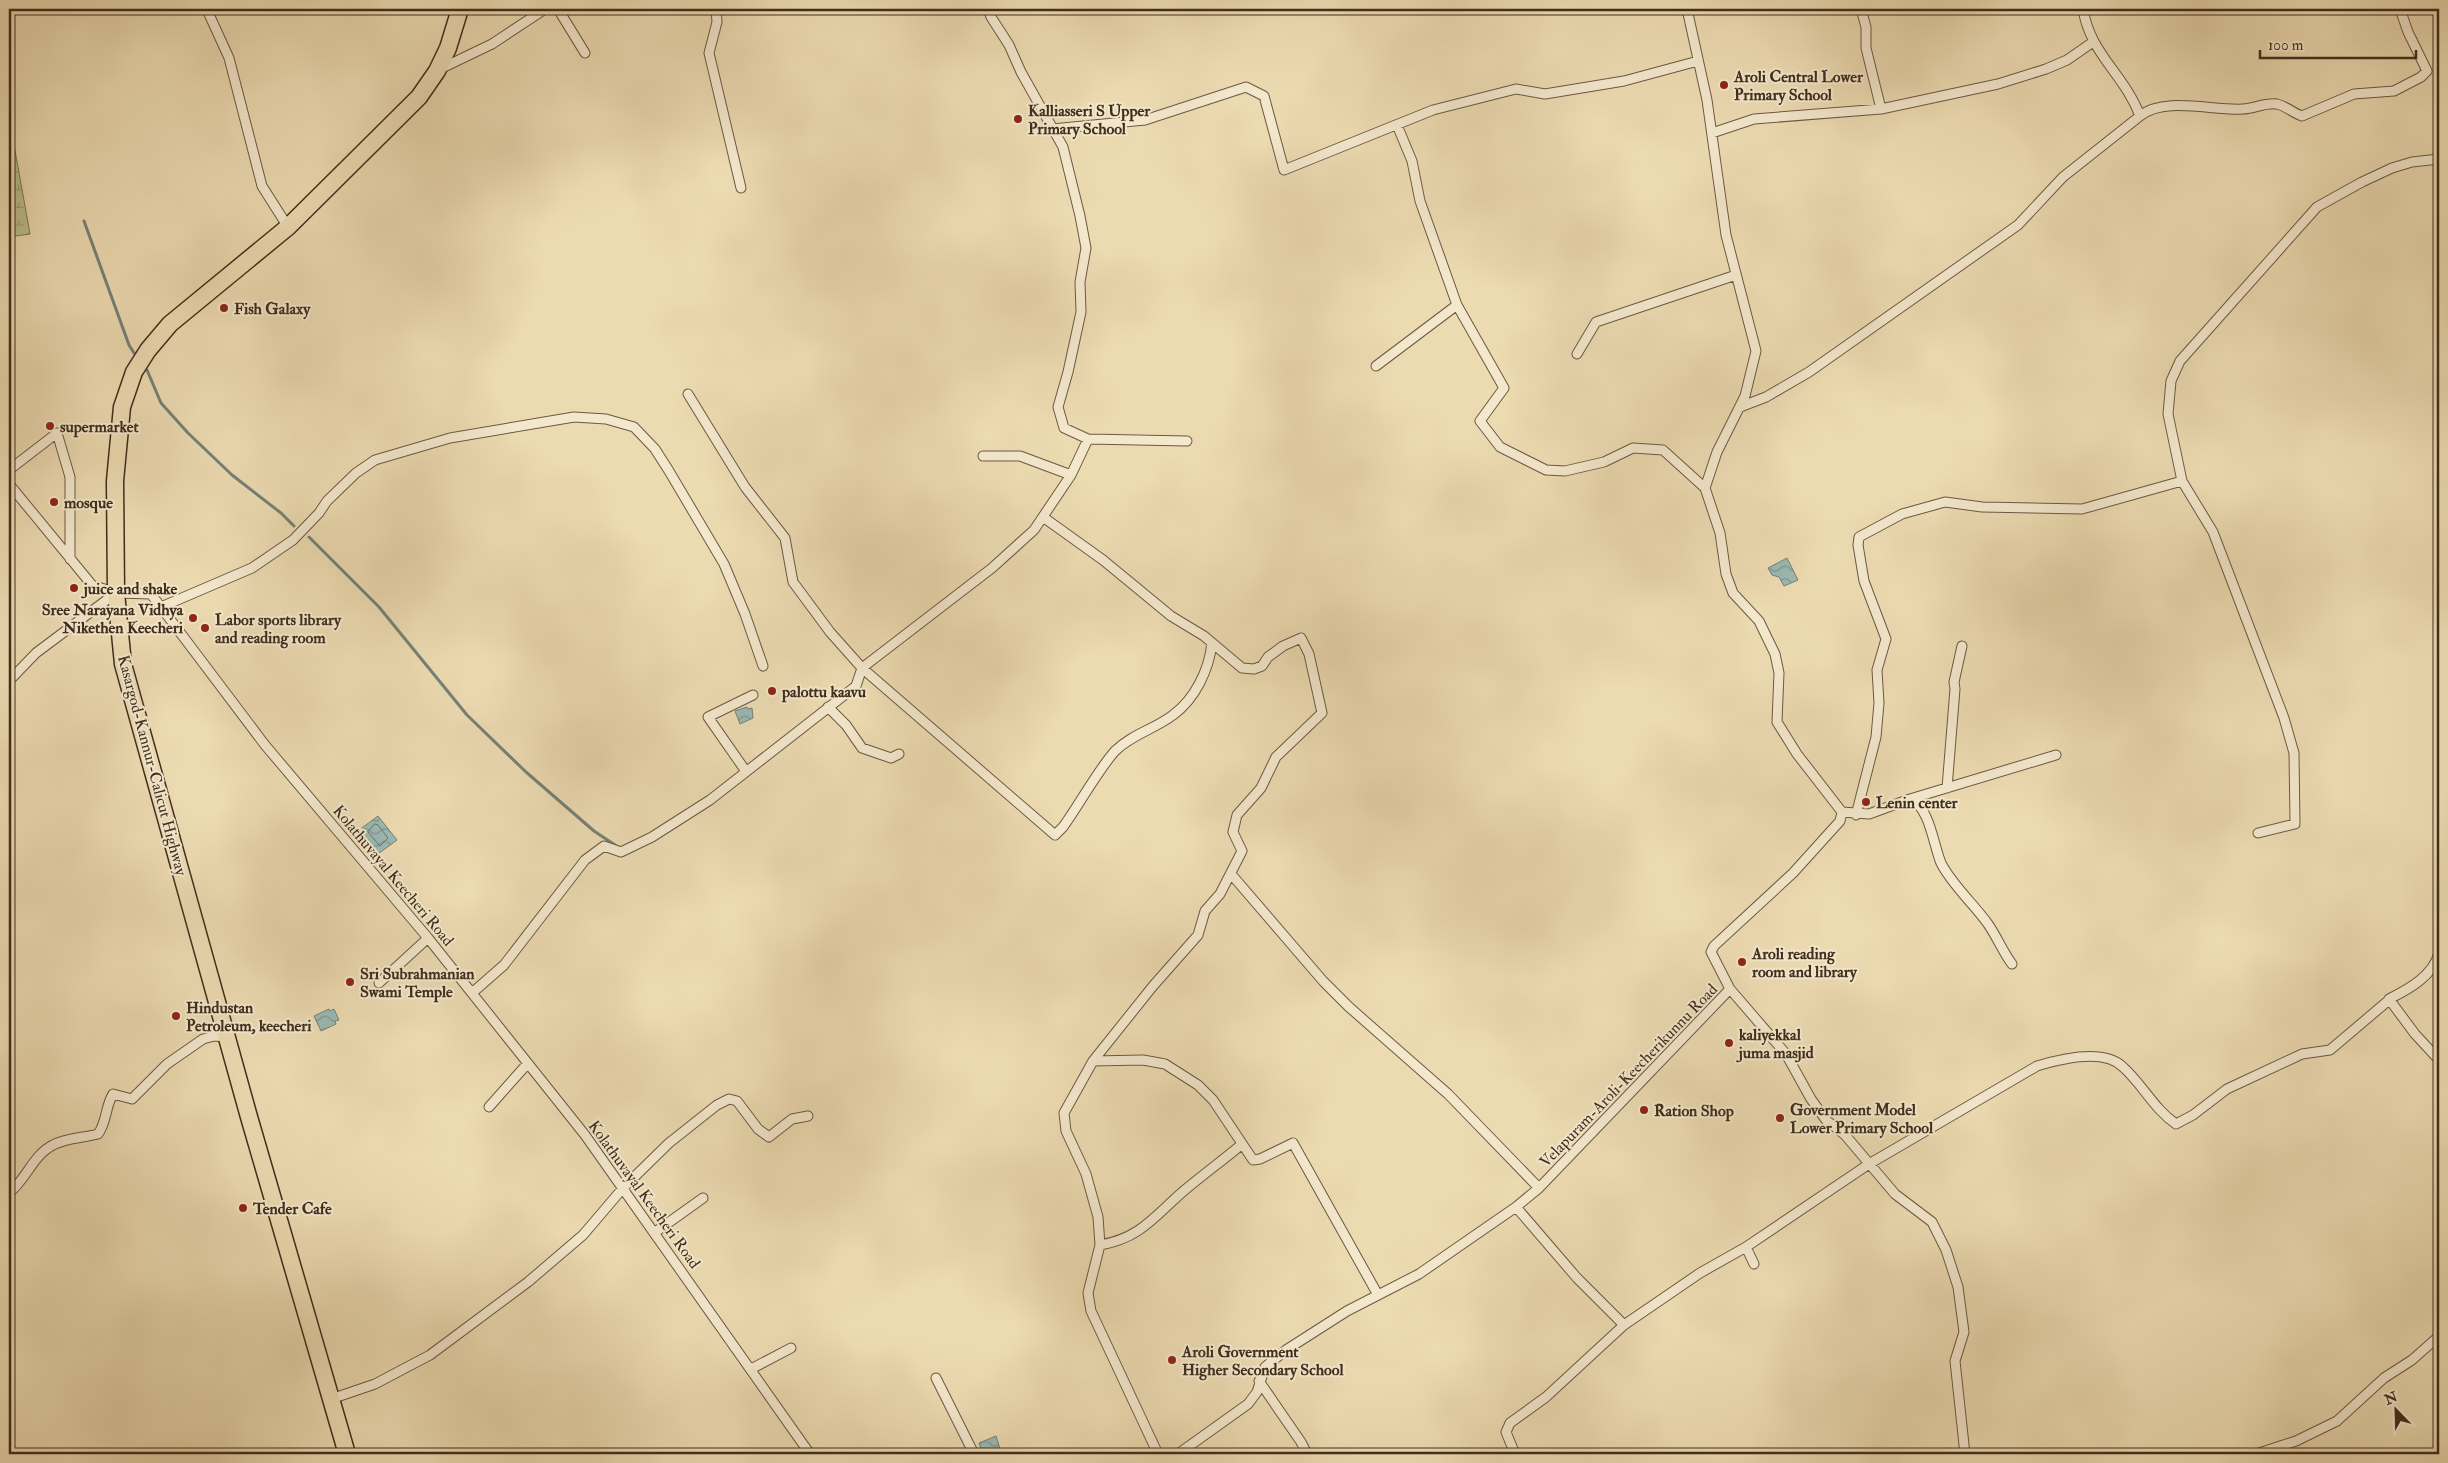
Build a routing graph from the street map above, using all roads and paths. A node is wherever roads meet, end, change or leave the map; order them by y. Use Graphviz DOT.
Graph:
graph roads {
  1 [pos="460,9"];
  2 [pos="545,9"];
  3 [pos="558,9"];
  4 [pos="716,9"];
  5 [pos="988,9"];
  6 [pos="1687,9"];
  7 [pos="1861,9"];
  8 [pos="2083,9"];
  9 [pos="2400,9"];
  10 [pos="208,12"];
  11 [pos="2093,42"];
  12 [pos="585,53"];
  13 [pos="1698,62"];
  14 [pos="437,71"];
  15 [pos="1881,109"];
  16 [pos="2140,116"];
  17 [pos="1397,125"];
  18 [pos="1052,129"];
  19 [pos="1712,133"];
  20 [pos="2439,159"];
  21 [pos="741,188"];
  22 [pos="288,227"];
  23 [pos="1736,275"];
  24 [pos="1456,305"];
  25 [pos="1577,354"];
  26 [pos="1376,366"];
  27 [pos="688,394"];
  28 [pos="1740,407"];
  29 [pos="1088,439"];
  30 [pos="1187,441"];
  31 [pos="983,456"];
  32 [pos="9,470"];
  33 [pos="1071,475"];
  34 [pos="2182,481"];
  35 [pos="9,484"];
  36 [pos="1705,488"];
  37 [pos="1043,517"];
  38 [pos="70,559"];
  39 [pos="116,593"];
  40 [pos="161,607"];
  41 [pos="1212,643"];
  42 [pos="1962,646"];
  43 [pos="763,666"];
  44 [pos="862,668"];
  45 [pos="9,681"];
  46 [pos="753,696"];
  47 [pos="828,707"];
  48 [pos="899,754"];
  49 [pos="2056,755"];
  50 [pos="745,770"];
  51 [pos="1946,788"];
  52 [pos="1910,799"];
  53 [pos="1842,812"];
  54 [pos="1856,815"];
  55 [pos="2258,833"];
  56 [pos="1231,874"];
  57 [pos="428,938"];
  58 [pos="2439,952"];
  59 [pos="2012,964"];
  60 [pos="379,983"];
  61 [pos="1730,989"];
  62 [pos="472,993"];
  63 [pos="2389,1000"];
  64 [pos="227,1037"];
  65 [pos="2439,1060"];
  66 [pos="1093,1061"];
  67 [pos="528,1062"];
  68 [pos="488,1106"];
  69 [pos="808,1116"];
  70 [pos="1241,1145"];
  71 [pos="1869,1164"];
  72 [pos="623,1188"];
  73 [pos="1540,1188"];
  74 [pos="9,1193"];
  75 [pos="704,1198"];
  76 [pos="1516,1207"];
  77 [pos="654,1232"];
  78 [pos="1100,1245"];
  79 [pos="1746,1247"];
  80 [pos="1754,1264"];
  81 [pos="1378,1295"];
  82 [pos="1624,1325"];
  83 [pos="2439,1336"];
  84 [pos="791,1348"];
  85 [pos="751,1370"];
  86 [pos="936,1378"];
  87 [pos="1259,1381"];
  88 [pos="331,1398"];
  89 [pos="1182,1453"];
  90 [pos="347,1454"];
  91 [pos="810,1454"];
  92 [pos="974,1454"];
  93 [pos="1158,1454"];
  94 [pos="1307,1454"];
  95 [pos="1515,1454"];
  96 [pos="1964,1454"];
  97 [pos="2256,1454"];
  1 -- 14 [label="highway, Kasargod-Kannur-Calicut Highway"];
  2 -- 14 [label="street"];
  3 -- 12 [label="street"];
  4 -- 21 [label="street"];
  5 -- 18 [label="street"];
  6 -- 13 [label="street"];
  7 -- 15 [label="street"];
  8 -- 11 [label="street"];
  9 -- 16 [label="street"];
  10 -- 22 [label="street"];
  11 -- 15 [label="street"];
  11 -- 16 [label="street"];
  13 -- 17 [label="street"];
  13 -- 19 [label="street"];
  14 -- 22 [label="highway, Kasargod-Kannur-Calicut Highway"];
  15 -- 19 [label="street"];
  16 -- 28 [label="street"];
  17 -- 18 [label="street"];
  17 -- 24 [label="street"];
  18 -- 29 [label="street"];
  19 -- 23 [label="street"];
  20 -- 34 [label="street"];
  22 -- 39 [label="highway, Kasargod-Kannur-Calicut Highway"];
  23 -- 25 [label="street"];
  23 -- 28 [label="street"];
  24 -- 26 [label="street"];
  24 -- 36 [label="street"];
  27 -- 44 [label="street"];
  28 -- 36 [label="street"];
  29 -- 30 [label="street"];
  29 -- 33 [label="street"];
  31 -- 33 [label="street"];
  32 -- 38 [label="street"];
  33 -- 37 [label="street"];
  34 -- 54 [label="street"];
  34 -- 55 [label="street"];
  35 -- 38 [label="street, Kolathuvayal Keecheri Road"];
  36 -- 53 [label="street"];
  37 -- 41 [label="street"];
  37 -- 44 [label="street"];
  38 -- 39 [label="street, Kolathuvayal Keecheri Road"];
  39 -- 40 [label="street, Kolathuvayal Keecheri Road"];
  39 -- 45 [label="street"];
  39 -- 64 [label="highway, Kasargod-Kannur-Calicut Highway"];
  40 -- 43 [label="street"];
  40 -- 57 [label="street, Kolathuvayal Keecheri Road"];
  41 -- 44 [label="street"];
  41 -- 56 [label="street"];
  42 -- 51 [label="street"];
  44 -- 47 [label="street"];
  46 -- 50 [label="street"];
  47 -- 48 [label="street"];
  47 -- 50 [label="street"];
  49 -- 51 [label="street"];
  50 -- 62 [label="street"];
  51 -- 52 [label="street"];
  52 -- 54 [label="street"];
  52 -- 59 [label="street"];
  53 -- 54 [label="street"];
  53 -- 61 [label="street, Velapuram-Aroli-Keecherikunnu Road"];
  56 -- 66 [label="street"];
  56 -- 73 [label="street"];
  57 -- 60 [label="street"];
  57 -- 62 [label="street, Kolathuvayal Keecheri Road"];
  58 -- 63 [label="street"];
  61 -- 71 [label="street"];
  61 -- 73 [label="street, Velapuram-Aroli-Keecherikunnu Road"];
  62 -- 67 [label="street, Kolathuvayal Keecheri Road"];
  63 -- 65 [label="street"];
  63 -- 71 [label="street"];
  64 -- 74 [label="street"];
  64 -- 88 [label="highway, Kasargod-Kannur-Calicut Highway"];
  66 -- 70 [label="street"];
  66 -- 78 [label="street"];
  67 -- 68 [label="street"];
  67 -- 72 [label="street, Kolathuvayal Keecheri Road"];
  69 -- 72 [label="street"];
  70 -- 78 [label="street"];
  70 -- 81 [label="street"];
  71 -- 79 [label="street"];
  71 -- 96 [label="street"];
  72 -- 77 [label="street, Kolathuvayal Keecheri Road"];
  72 -- 88 [label="street"];
  73 -- 76 [label="street, Velapuram-Aroli-Keecherikunnu Road"];
  75 -- 77 [label="street"];
  76 -- 81 [label="street, Velapuram-Aroli-Keecherikunnu Road"];
  76 -- 82 [label="street"];
  77 -- 85 [label="street, Kolathuvayal Keecheri Road"];
  78 -- 93 [label="street"];
  79 -- 80 [label="street"];
  79 -- 82 [label="street"];
  81 -- 87 [label="street, Velapuram-Aroli-Keecherikunnu Road"];
  82 -- 95 [label="street"];
  83 -- 97 [label="street"];
  84 -- 85 [label="street"];
  85 -- 91 [label="street, Kolathuvayal Keecheri Road"];
  86 -- 92 [label="street"];
  87 -- 89 [label="street, Velapuram-Aroli-Keecherikunnu Road"];
  87 -- 94 [label="street"];
  88 -- 90 [label="highway, Kasargod-Kannur-Calicut Highway"];
}
